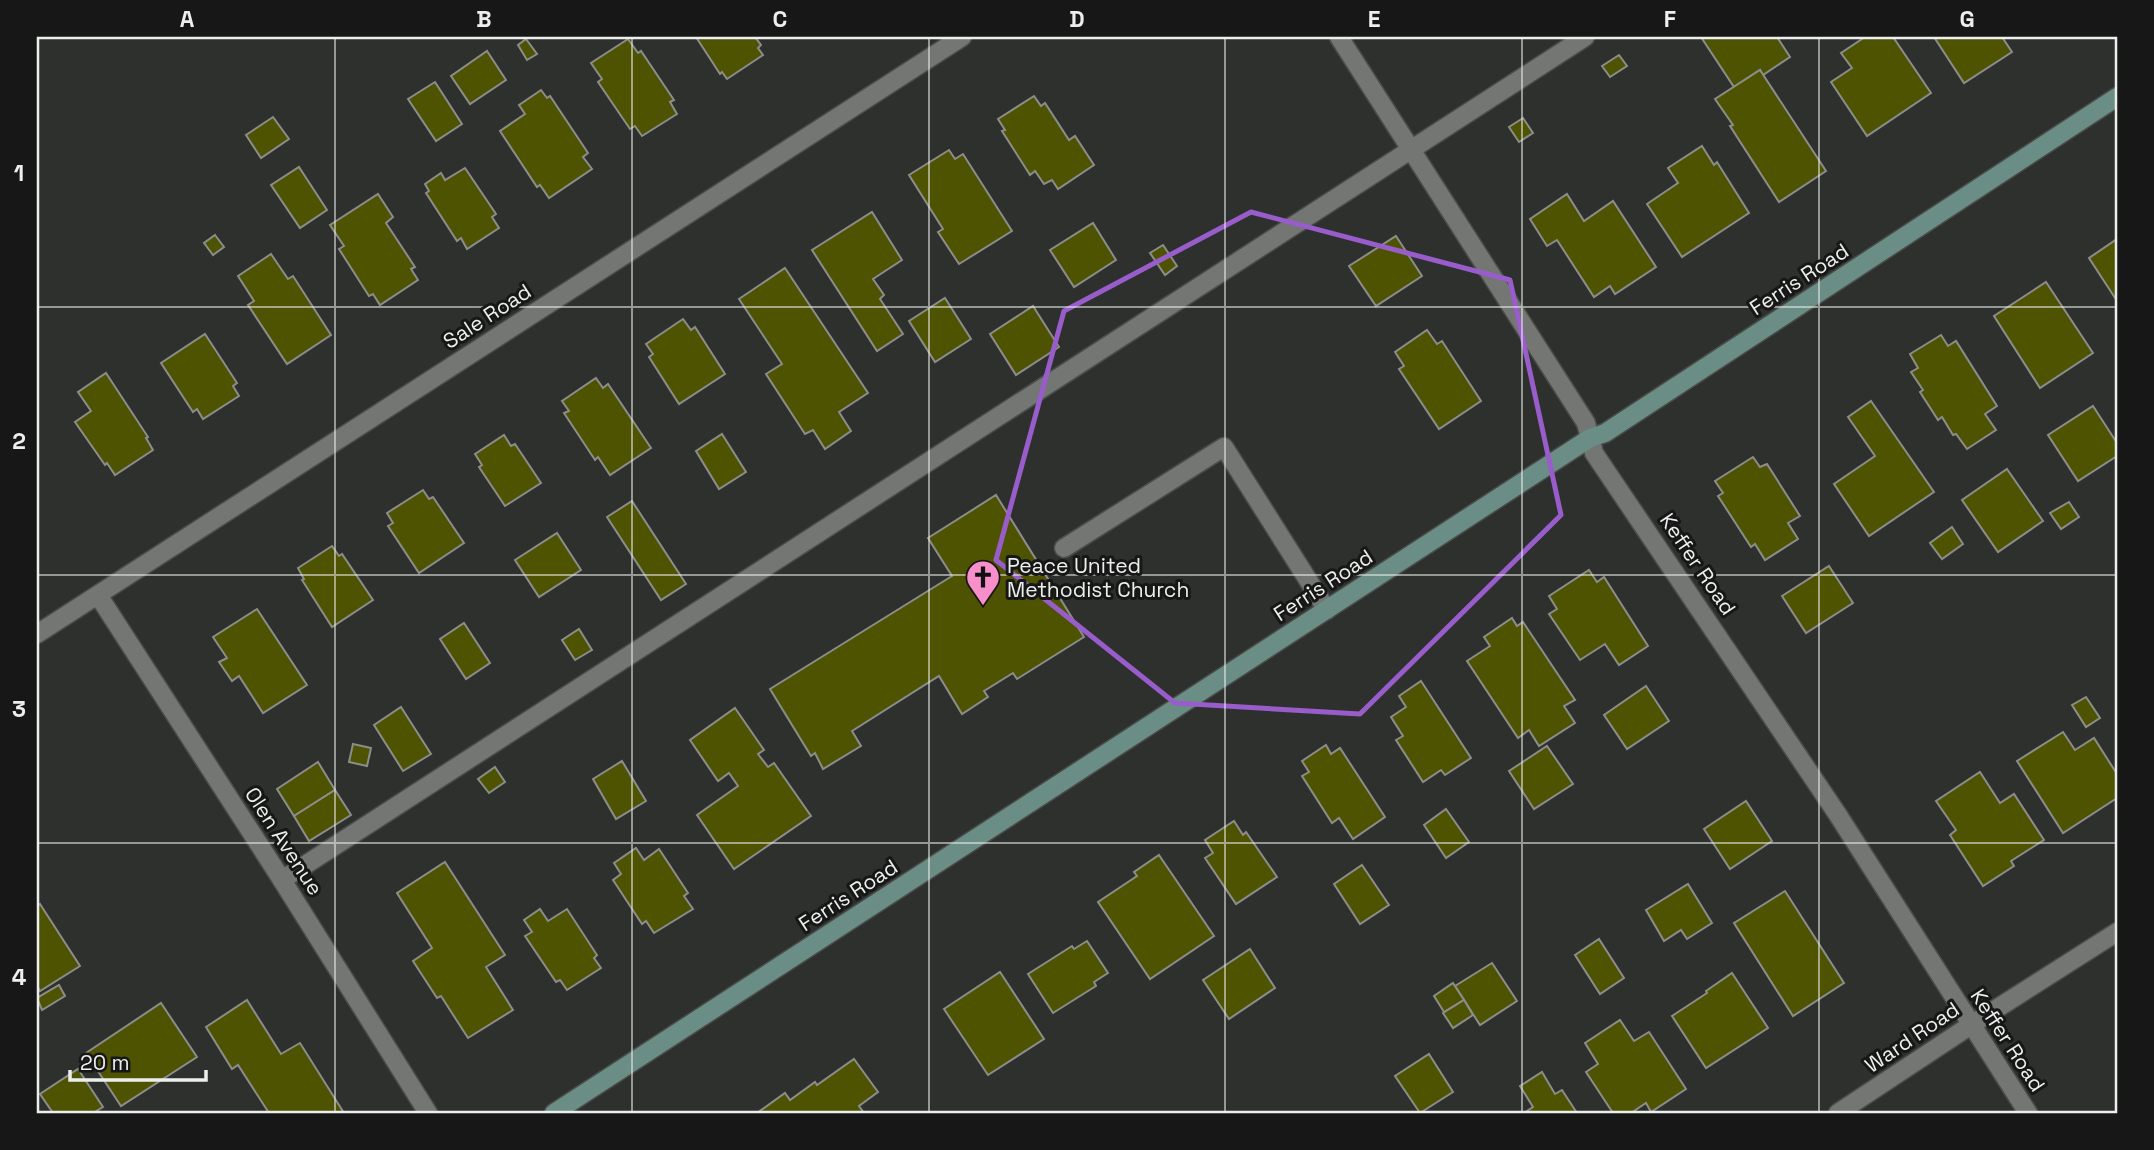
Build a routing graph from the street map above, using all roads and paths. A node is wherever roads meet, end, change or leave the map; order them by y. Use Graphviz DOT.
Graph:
graph roads {
  1 [pos="962,37"];
  2 [pos="1339,37"];
  3 [pos="1585,37"];
  4 [pos="2117,97"];
  5 [pos="1412,148"];
  6 [pos="1590,438"];
  7 [pos="1064,548"];
  8 [pos="98,595"];
  9 [pos="1327,610"];
  10 [pos="37,634"];
  11 [pos="282,880"];
  12 [pos="2117,932"];
  13 [pos="1971,1025"];
  14 [pos="428,1113"];
  15 [pos="554,1113"];
  16 [pos="1838,1113"];
  17 [pos="2028,1113"];
  1 -- 8 [label="street, Sale Road"];
  2 -- 5 [label="street, Keffer Road"];
  3 -- 5 [label="street"];
  4 -- 6 [label="main road, Ferris Road"];
  5 -- 6 [label="street, Keffer Road"];
  5 -- 11 [label="street"];
  6 -- 9 [label="main road, Ferris Road"];
  6 -- 13 [label="street, Keffer Road"];
  7 -- 9 [label="street"];
  8 -- 10 [label="street, Sale Road"];
  8 -- 11 [label="street, Olen Avenue"];
  9 -- 15 [label="main road, Ferris Road"];
  11 -- 14 [label="street, Olen Avenue"];
  12 -- 13 [label="street, Ward Road"];
  13 -- 16 [label="street, Ward Road"];
  13 -- 17 [label="street, Keffer Road"];
}
